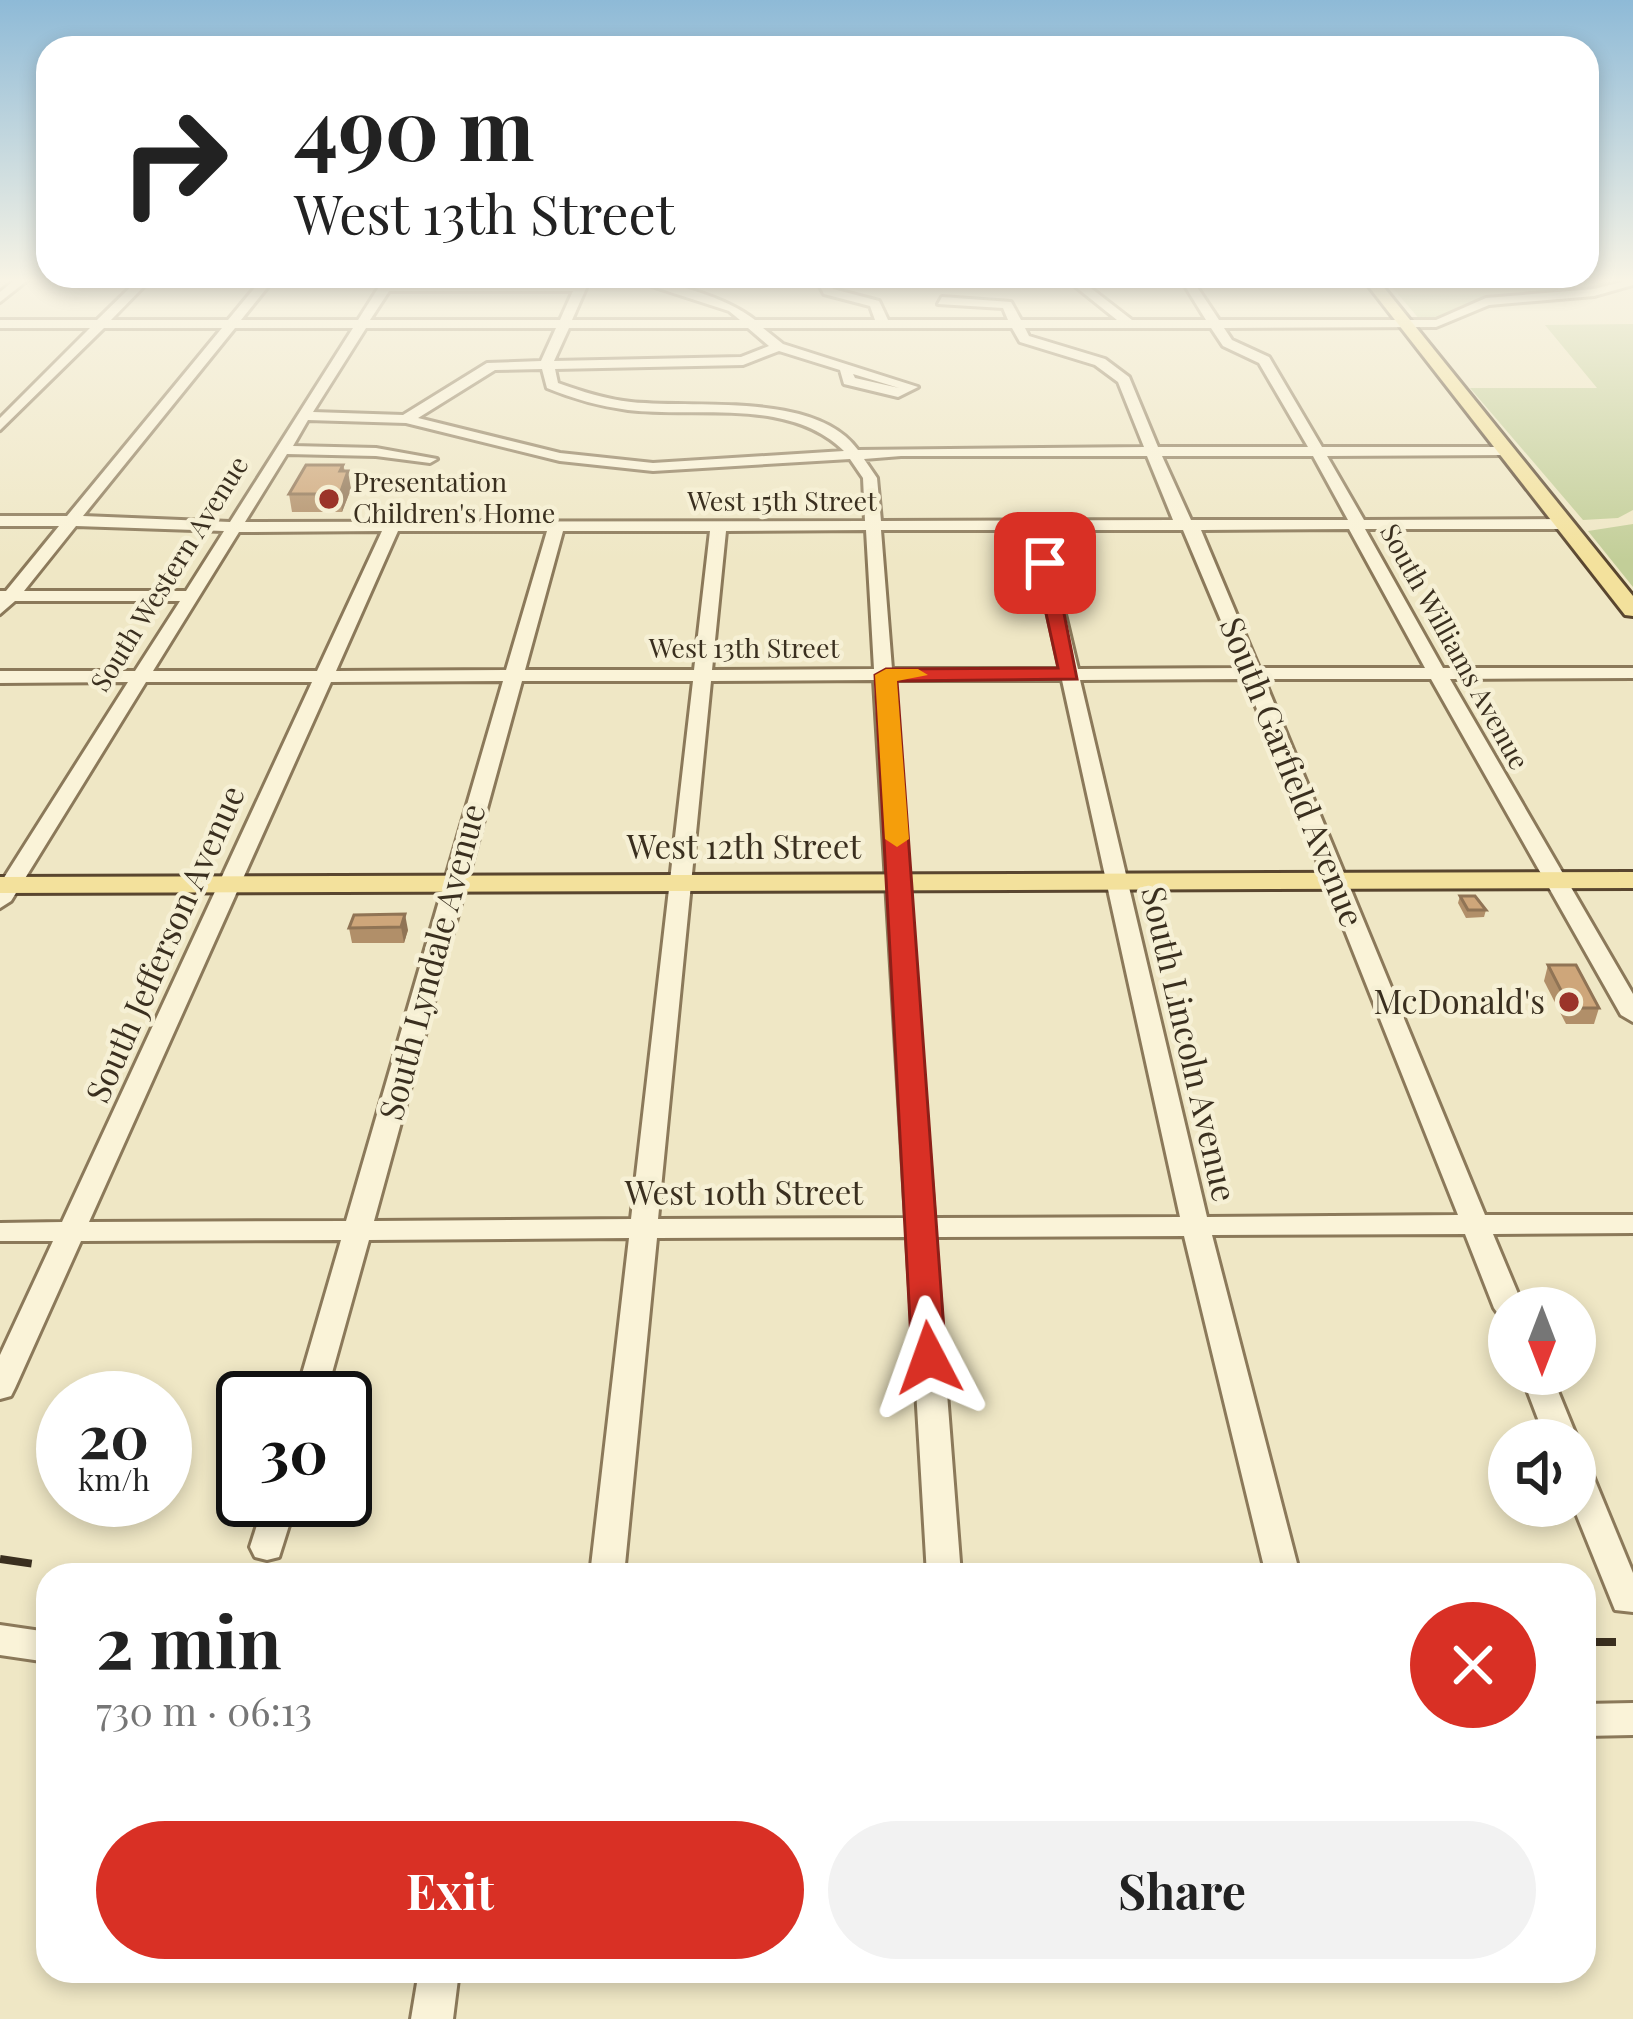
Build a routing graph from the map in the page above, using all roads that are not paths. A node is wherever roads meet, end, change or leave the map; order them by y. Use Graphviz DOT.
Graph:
graph roads {
  1 [pos="52,373"];
  2 [pos="191,373"];
  3 [pos="332,373"];
  4 [pos="474,373"];
  5 [pos="549,373"];
  6 [pos="1118,373"];
  7 [pos="1272,373"];
  8 [pos="1445,373"];
  9 [pos="305,416"];
  10 [pos="406,419"];
  11 [pos="0,426"];
  12 [pos="283,450"];
  13 [pos="1154,451"];
  14 [pos="1319,451"];
  15 [pos="1507,451"];
  16 [pos="860,454"];
  17 [pos="430,459"];
  18 [pos="0,521"];
  19 [pos="72,521"];
  20 [pos="1565,524"];
  21 [pos="1186,525"];
  22 [pos="1356,525"];
  23 [pos="718,526"];
  24 [pos="876,526"];
  25 [pos="1036,526"];
  26 [pos="235,527"];
  27 [pos="392,527"];
  28 [pos="556,527"];
  29 [pos="191,596"];
  30 [pos="3,600"];
  31 [pos="1633,610"];
  32 [pos="1436,673"];
  33 [pos="1633,673"];
  34 [pos="1070,674"];
  35 [pos="1252,674"];
  36 [pos="886,675"];
  37 [pos="323,676"];
  38 [pos="513,676"];
  39 [pos="703,676"];
  40 [pos="0,677"];
  41 [pos="142,677"];
  42 [pos="1555,880"];
  43 [pos="1633,880"];
  44 [pos="1118,881"];
  45 [pos="1337,881"];
  46 [pos="899,882"];
  47 [pos="452,883"];
  48 [pos="681,883"];
  49 [pos="227,884"];
  50 [pos="4,890"];
  51 [pos="1633,1016"];
  52 [pos="1633,1224"];
  53 [pos="1476,1225"];
  54 [pos="1196,1227"];
  55 [pos="920,1228"];
  56 [pos="643,1229"];
  57 [pos="359,1231"];
  58 [pos="0,1232"];
  59 [pos="70,1232"];
  60 [pos="1501,1287"];
  61 [pos="318,1371"];
  62 [pos="0,1388"];
  63 [pos="1596,1523"];
  64 [pos="273,1527"];
  65 [pos="267,1547"];
  66 [pos="608,1563"];
  67 [pos="943,1563"];
  68 [pos="1280,1563"];
  69 [pos="1627,1600"];
  70 [pos="0,1640"];
  71 [pos="36,1645"];
  72 [pos="1633,1719"];
  73 [pos="1596,1720"];
  74 [pos="438,1983"];
  75 [pos="432,2019"];
  1 -- 11 [label="street"];
  2 -- 19 [label="street"];
  3 -- 9 [label="street, South Western Avenue"];
  4 -- 10 [label="street"];
  5 -- 16 [label="street"];
  6 -- 13 [label="street, South Garfield Avenue"];
  7 -- 14 [label="street, South Williams Avenue"];
  8 -- 15 [label="main road"];
  9 -- 10 [label="street"];
  9 -- 12 [label="street, South Western Avenue"];
  10 -- 16 [label="street"];
  12 -- 17 [label="street"];
  12 -- 26 [label="street, South Western Avenue"];
  13 -- 14 [label="street"];
  13 -- 16 [label="street"];
  13 -- 21 [label="street, South Garfield Avenue"];
  14 -- 15 [label="street"];
  14 -- 22 [label="street, South Williams Avenue"];
  15 -- 20 [label="main road"];
  16 -- 24 [label="street"];
  18 -- 19 [label="street, West 15th Street"];
  19 -- 26 [label="street, West 15th Street"];
  19 -- 30 [label="street"];
  20 -- 22 [label="street, West 15th Street"];
  20 -- 31 [label="main road"];
  21 -- 22 [label="street, West 15th Street"];
  21 -- 25 [label="street, West 15th Street"];
  21 -- 35 [label="street, South Garfield Avenue"];
  22 -- 32 [label="street, South Williams Avenue"];
  23 -- 24 [label="street, West 15th Street"];
  23 -- 28 [label="street, West 15th Street"];
  23 -- 39 [label="street"];
  24 -- 25 [label="street, West 15th Street"];
  24 -- 36 [label="street"];
  25 -- 34 [label="street, South Lincoln Avenue"];
  26 -- 27 [label="street, West 15th Street"];
  26 -- 29 [label="street, South Western Avenue"];
  27 -- 28 [label="street, West 15th Street"];
  27 -- 37 [label="street, South Jefferson Avenue"];
  28 -- 38 [label="street, South Lyndale Avenue"];
  29 -- 30 [label="street"];
  29 -- 41 [label="street, South Western Avenue"];
  32 -- 33 [label="street, West 13th Street"];
  32 -- 35 [label="street, West 13th Street"];
  32 -- 42 [label="street, South Williams Avenue"];
  34 -- 35 [label="street, West 13th Street"];
  34 -- 36 [label="street, West 13th Street"];
  34 -- 44 [label="street, South Lincoln Avenue"];
  35 -- 45 [label="street, South Garfield Avenue"];
  36 -- 39 [label="street, West 13th Street"];
  36 -- 46 [label="street"];
  37 -- 38 [label="street, West 13th Street"];
  37 -- 41 [label="street, West 13th Street"];
  37 -- 49 [label="street, South Jefferson Avenue"];
  38 -- 39 [label="street, West 13th Street"];
  38 -- 47 [label="street, South Lyndale Avenue"];
  39 -- 48 [label="street"];
  40 -- 41 [label="street, West 13th Street"];
  41 -- 50 [label="street, South Western Avenue"];
  42 -- 43 [label="main road, West 12th Street"];
  42 -- 45 [label="main road, West 12th Street"];
  42 -- 51 [label="street, South Williams Avenue"];
  44 -- 45 [label="main road, West 12th Street"];
  44 -- 46 [label="main road, West 12th Street"];
  44 -- 54 [label="street, South Lincoln Avenue"];
  45 -- 53 [label="street, South Garfield Avenue"];
  46 -- 48 [label="main road, West 12th Street"];
  46 -- 55 [label="street"];
  47 -- 48 [label="main road, West 12th Street"];
  47 -- 49 [label="main road, West 12th Street"];
  47 -- 57 [label="street, South Lyndale Avenue"];
  48 -- 56 [label="street"];
  49 -- 50 [label="main road, West 12th Street"];
  49 -- 59 [label="street, South Jefferson Avenue"];
  52 -- 53 [label="street, West 10th Street"];
  53 -- 54 [label="street, West 10th Street"];
  53 -- 60 [label="street, South Garfield Avenue"];
  54 -- 55 [label="street, West 10th Street"];
  54 -- 68 [label="street, South Lincoln Avenue"];
  55 -- 56 [label="street, West 10th Street"];
  55 -- 67 [label="street"];
  56 -- 57 [label="street, West 10th Street"];
  56 -- 66 [label="street"];
  57 -- 59 [label="street, West 10th Street"];
  57 -- 61 [label="street, South Lyndale Avenue"];
  58 -- 59 [label="street, West 10th Street"];
  59 -- 62 [label="street, South Jefferson Avenue"];
  63 -- 69 [label="street"];
  64 -- 65 [label="street"];
  70 -- 71 [label="street"];
  72 -- 73 [label="street"];
  74 -- 75 [label="street"];
}
